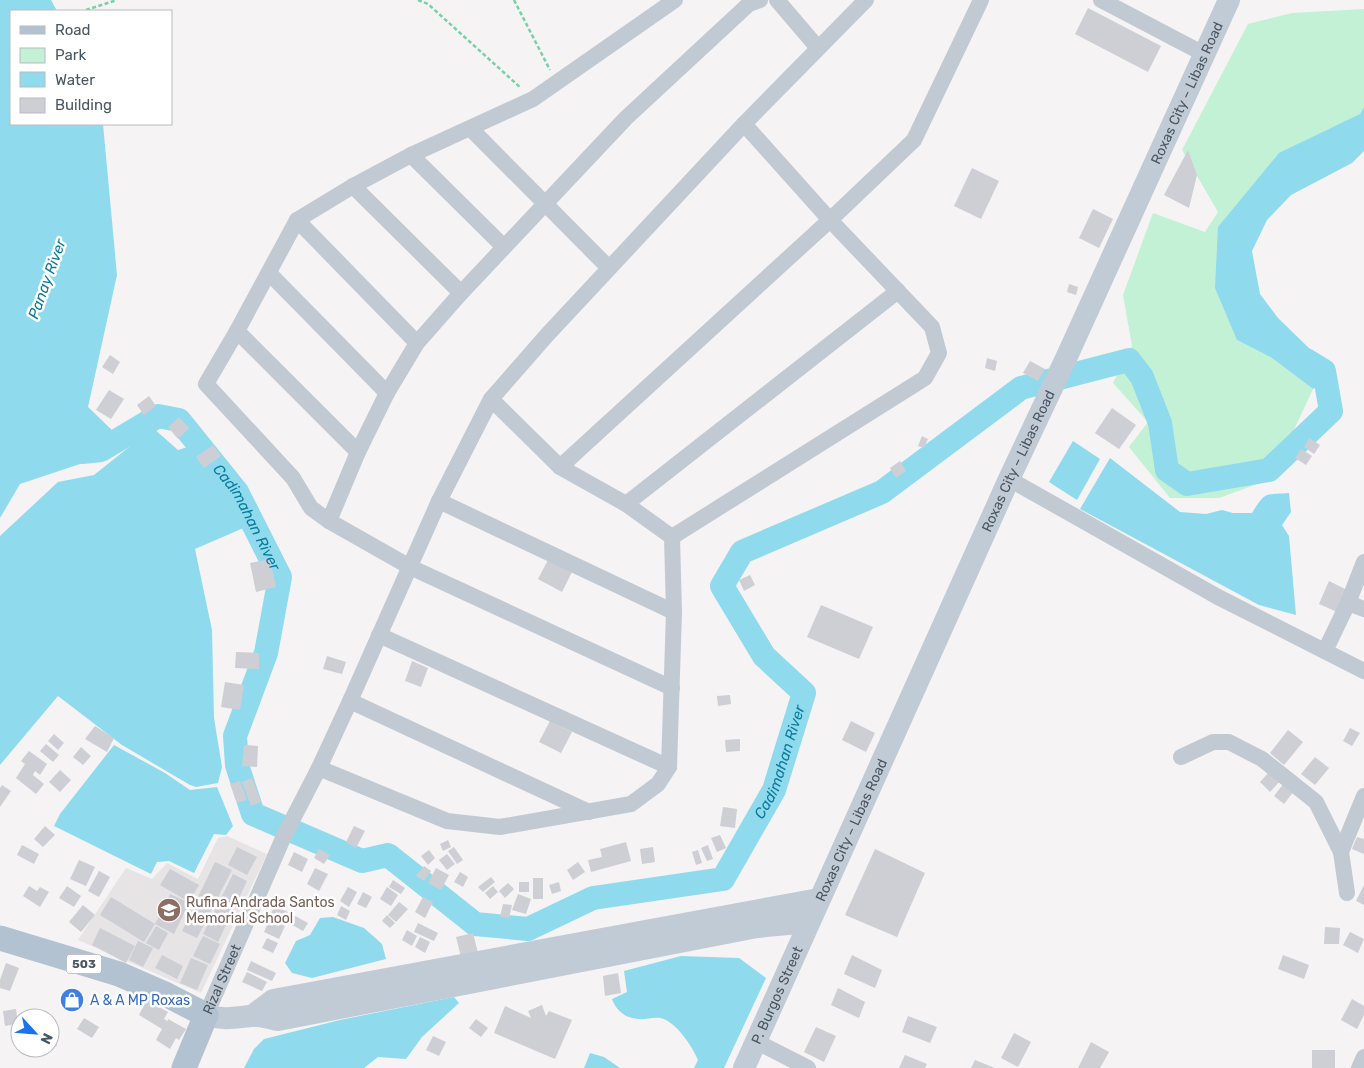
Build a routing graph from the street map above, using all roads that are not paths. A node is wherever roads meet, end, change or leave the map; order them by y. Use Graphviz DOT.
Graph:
graph roads {
  1 [pos="675,0"];
  2 [pos="760,0"];
  3 [pos="776,0"];
  4 [pos="866,0"];
  5 [pos="981,0"];
  6 [pos="1101,0"];
  7 [pos="1229,0"];
  8 [pos="818,48"];
  9 [pos="1204,54"];
  10 [pos="744,124"];
  11 [pos="472,129"];
  12 [pos="411,155"];
  13 [pos="354,186"];
  14 [pos="546,203"];
  15 [pos="297,220"];
  16 [pos="830,220"];
  17 [pos="504,247"];
  18 [pos="609,268"];
  19 [pos="269,273"];
  20 [pos="898,291"];
  21 [pos="461,293"];
  22 [pos="237,331"];
  23 [pos="417,343"];
  24 [pos="387,393"];
  25 [pos="491,399"];
  26 [pos="358,452"];
  27 [pos="560,467"];
  28 [pos="1009,480"];
  29 [pos="438,501"];
  30 [pos="626,504"];
  31 [pos="329,521"];
  32 [pos="672,537"];
  33 [pos="1364,562"];
  34 [pos="410,567"];
  35 [pos="1348,603"];
  36 [pos="1364,609"];
  37 [pos="674,612"];
  38 [pos="379,635"];
  39 [pos="1325,651"];
  40 [pos="1364,671"];
  41 [pos="672,688"];
  42 [pos="350,701"];
  43 [pos="1181,757"];
  44 [pos="669,767"];
  45 [pos="319,768"];
  46 [pos="1364,796"];
  47 [pos="590,812"];
  48 [pos="1341,852"];
  49 [pos="1348,893"];
  50 [pos="819,899"];
  51 [pos="809,922"];
  52 [pos="0,938"];
  53 [pos="206,1015"];
  54 [pos="252,1016"];
  55 [pos="756,1042"];
  56 [pos="1364,1057"];
  57 [pos="184,1068"];
  58 [pos="744,1068"];
  59 [pos="808,1068"];
  60 [pos="1359,1068"];
  1 -- 11 [label="street"];
  2 -- 14 [label="street"];
  3 -- 8 [label="street"];
  4 -- 8 [label="street, Rizal Street"];
  5 -- 16 [label="street"];
  6 -- 9 [label="street"];
  7 -- 9 [label="street, Roxas City – Libas Road"];
  8 -- 10 [label="street, Rizal Street"];
  9 -- 28 [label="street, Roxas City – Libas Road"];
  10 -- 16 [label="street"];
  10 -- 18 [label="street, Rizal Street"];
  11 -- 12 [label="street"];
  11 -- 14 [label="street"];
  12 -- 13 [label="street"];
  12 -- 17 [label="street"];
  13 -- 15 [label="street"];
  13 -- 21 [label="street"];
  14 -- 17 [label="street"];
  14 -- 18 [label="street"];
  15 -- 19 [label="street"];
  15 -- 23 [label="street"];
  16 -- 20 [label="street"];
  16 -- 27 [label="street"];
  17 -- 21 [label="street"];
  18 -- 25 [label="street, Rizal Street"];
  19 -- 22 [label="street"];
  19 -- 24 [label="street"];
  20 -- 30 [label="street"];
  20 -- 32 [label="street"];
  21 -- 23 [label="street"];
  22 -- 26 [label="street"];
  22 -- 31 [label="street"];
  23 -- 24 [label="street"];
  24 -- 26 [label="street"];
  25 -- 27 [label="street"];
  25 -- 29 [label="street, Rizal Street"];
  26 -- 31 [label="street"];
  27 -- 30 [label="street"];
  28 -- 39 [label="street"];
  28 -- 50 [label="street, Roxas City – Libas Road"];
  29 -- 34 [label="street, Rizal Street"];
  29 -- 37 [label="street"];
  30 -- 32 [label="street"];
  31 -- 34 [label="street"];
  32 -- 37 [label="street"];
  33 -- 35 [label="street"];
  34 -- 38 [label="street, Rizal Street"];
  34 -- 41 [label="street"];
  35 -- 36 [label="street"];
  35 -- 39 [label="street"];
  37 -- 41 [label="street"];
  38 -- 42 [label="street, Rizal Street"];
  38 -- 44 [label="street"];
  39 -- 40 [label="street"];
  41 -- 44 [label="street"];
  42 -- 45 [label="street, Rizal Street"];
  42 -- 47 [label="street"];
  43 -- 48 [label="street"];
  44 -- 47 [label="street"];
  45 -- 47 [label="street"];
  45 -- 53 [label="street, Rizal Street"];
  46 -- 48 [label="street"];
  48 -- 49 [label="street"];
  50 -- 51 [label="street, Roxas City – Libas Road"];
  50 -- 54 [label="street"];
  51 -- 54 [label="street"];
  51 -- 55 [label="street, P. Burgos Street"];
  52 -- 53 [label="main road, 503"];
  53 -- 54 [label="street"];
  53 -- 57 [label="main road, Rizal Street"];
  55 -- 58 [label="street, P. Burgos Street"];
  55 -- 59 [label="street"];
  56 -- 60 [label="street"];
}
